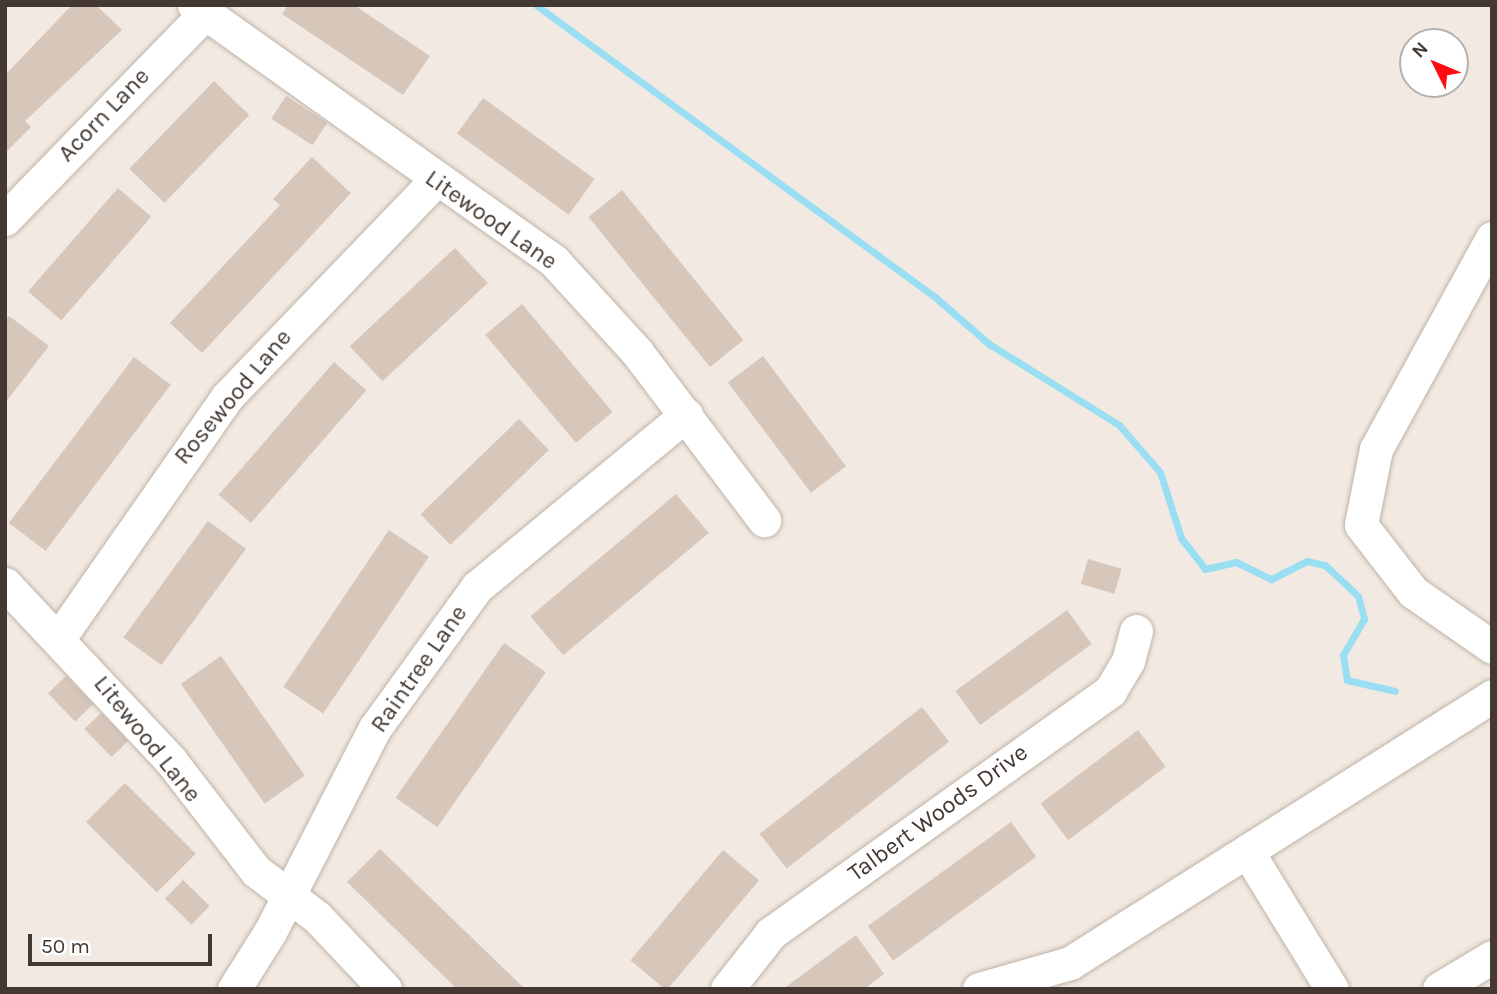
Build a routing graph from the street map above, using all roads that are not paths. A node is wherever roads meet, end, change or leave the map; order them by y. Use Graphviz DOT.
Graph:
graph roads {
  1 [pos="199,9"];
  2 [pos="435,181"];
  3 [pos="5,219"];
  4 [pos="1492,238"];
  5 [pos="686,415"];
  6 [pos="764,520"];
  7 [pos="5,584"];
  8 [pos="1136,631"];
  9 [pos="59,638"];
  10 [pos="1492,647"];
  11 [pos="1492,696"];
  12 [pos="1247,851"];
  13 [pos="285,895"];
  14 [pos="1492,957"];
  15 [pos="234,989"];
  16 [pos="385,989"];
  17 [pos="727,989"];
  18 [pos="979,989"];
  19 [pos="1332,989"];
  20 [pos="1439,989"];
  1 -- 2 [label="street, Litewood Lane"];
  1 -- 3 [label="street, Acorn Lane"];
  2 -- 5 [label="street, Litewood Lane"];
  2 -- 9 [label="street, Rosewood Lane"];
  4 -- 10 [label="street"];
  5 -- 6 [label="street, Litewood Lane"];
  5 -- 13 [label="street, Raintree Lane"];
  7 -- 9 [label="street, Litewood Lane"];
  8 -- 17 [label="street, Talbert Woods Drive"];
  9 -- 13 [label="street, Litewood Lane"];
  11 -- 12 [label="street"];
  12 -- 18 [label="street"];
  12 -- 19 [label="street"];
  13 -- 15 [label="street, Raintree Lane"];
  13 -- 16 [label="street, Litewood Lane"];
  14 -- 20 [label="street"];
}
